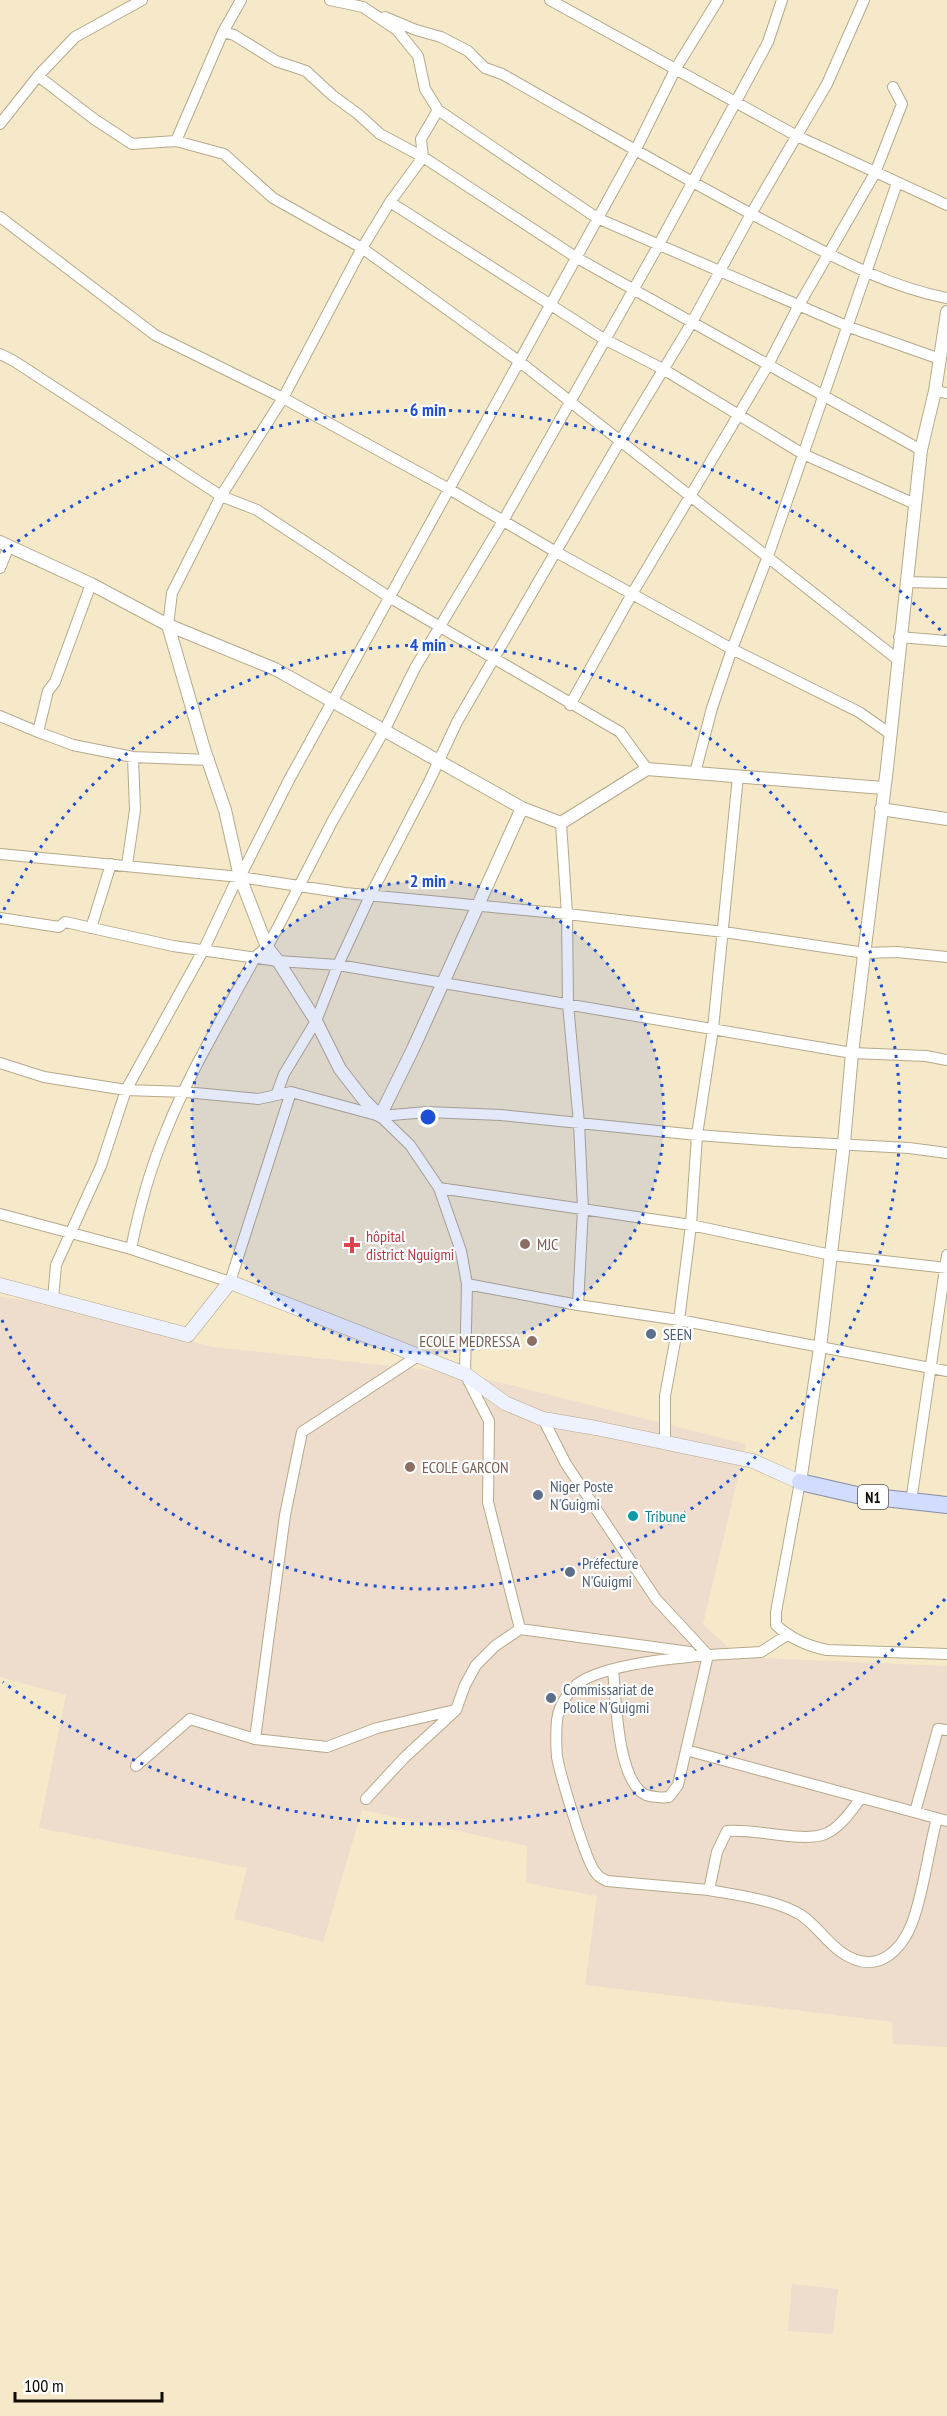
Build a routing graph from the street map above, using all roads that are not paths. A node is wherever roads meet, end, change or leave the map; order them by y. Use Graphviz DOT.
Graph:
graph roads {
  1 [pos="142,0"];
  2 [pos="241,0"];
  3 [pos="330,0"];
  4 [pos="550,0"];
  5 [pos="718,0"];
  6 [pos="782,0"];
  7 [pos="864,0"];
  8 [pos="363,7"];
  9 [pos="223,32"];
  10 [pos="676,68"];
  11 [pos="38,76"];
  12 [pos="893,87"];
  13 [pos="735,102"];
  14 [pos="438,110"];
  15 [pos="0,124"];
  16 [pos="797,136"];
  17 [pos="176,141"];
  18 [pos="636,149"];
  19 [pos="423,157"];
  20 [pos="875,173"];
  21 [pos="693,183"];
  22 [pos="897,183"];
  23 [pos="390,202"];
  24 [pos="947,204"];
  25 [pos="751,214"];
  26 [pos="0,217"];
  27 [pos="597,218"];
  28 [pos="658,246"];
  29 [pos="362,248"];
  30 [pos="829,254"];
  31 [pos="577,258"];
  32 [pos="720,272"];
  33 [pos="865,272"];
  34 [pos="634,290"];
  35 [pos="947,298"];
  36 [pos="799,305"];
  37 [pos="551,306"];
  38 [pos="947,312"];
  39 [pos="691,324"];
  40 [pos="849,327"];
  41 [pos="945,330"];
  42 [pos="604,339"];
  43 [pos="0,354"];
  44 [pos="940,359"];
  45 [pos="520,363"];
  46 [pos="768,365"];
  47 [pos="663,369"];
  48 [pos="941,392"];
  49 [pos="823,396"];
  50 [pos="283,398"];
  51 [pos="570,401"];
  52 [pos="739,414"];
  53 [pos="620,441"];
  54 [pos="921,450"];
  55 [pos="803,454"];
  56 [pos="449,489"];
  57 [pos="221,496"];
  58 [pos="689,497"];
  59 [pos="915,504"];
  60 [pos="503,521"];
  61 [pos="4,544"];
  62 [pos="556,552"];
  63 [pos="768,556"];
  64 [pos="0,568"];
  65 [pos="906,582"];
  66 [pos="947,583"];
  67 [pos="91,584"];
  68 [pos="632,594"];
  69 [pos="389,597"];
  70 [pos="168,625"];
  71 [pos="439,626"];
  72 [pos="899,637"];
  73 [pos="947,641"];
  74 [pos="732,649"];
  75 [pos="897,659"];
  76 [pos="494,660"];
  77 [pos="335,701"];
  78 [pos="570,705"];
  79 [pos="0,716"];
  80 [pos="385,729"];
  81 [pos="38,732"];
  82 [pos="889,733"];
  83 [pos="133,757"];
  84 [pos="208,760"];
  85 [pos="439,760"];
  86 [pos="647,769"];
  87 [pos="695,773"];
  88 [pos="738,776"];
  89 [pos="883,788"];
  90 [pos="522,808"];
  91 [pos="881,809"];
  92 [pos="947,819"];
  93 [pos="561,823"];
  94 [pos="0,854"];
  95 [pos="111,864"];
  96 [pos="127,865"];
  97 [pos="240,877"];
  98 [pos="299,886"];
  99 [pos="371,894"];
  100 [pos="476,905"];
  101 [pos="567,914"];
  102 [pos="0,918"];
  103 [pos="91,928"];
  104 [pos="724,932"];
  105 [pos="267,947"];
  106 [pos="204,949"];
  107 [pos="865,953"];
  108 [pos="256,956"];
  109 [pos="947,957"];
  110 [pos="278,961"];
  111 [pos="338,965"];
  112 [pos="441,983"];
  113 [pos="568,1004"];
  114 [pos="316,1021"];
  115 [pos="713,1029"];
  116 [pos="852,1053"];
  117 [pos="947,1060"];
  118 [pos="0,1063"];
  119 [pos="126,1090"];
  120 [pos="185,1092"];
  121 [pos="291,1092"];
  122 [pos="277,1094"];
  123 [pos="380,1116"];
  124 [pos="579,1123"];
  125 [pos="697,1135"];
  126 [pos="844,1143"];
  127 [pos="947,1153"];
  128 [pos="439,1188"];
  129 [pos="583,1209"];
  130 [pos="0,1214"];
  131 [pos="691,1225"];
  132 [pos="70,1234"];
  133 [pos="130,1249"];
  134 [pos="831,1255"];
  135 [pos="947,1255"];
  136 [pos="946,1268"];
  137 [pos="231,1282"];
  138 [pos="467,1284"];
  139 [pos="0,1285"];
  140 [pos="53,1299"];
  141 [pos="578,1305"];
  142 [pos="679,1320"];
  143 [pos="820,1348"];
  144 [pos="418,1356"];
  145 [pos="930,1368"];
  146 [pos="947,1371"];
  147 [pos="465,1374"];
  148 [pos="543,1419"];
  149 [pos="665,1442"];
  150 [pos="800,1482"];
  151 [pos="911,1502"];
  152 [pos="947,1504"];
  153 [pos="520,1629"];
  154 [pos="787,1635"];
  155 [pos="708,1654"];
  156 [pos="947,1654"];
  157 [pos="613,1670"];
  158 [pos="456,1710"];
  159 [pos="947,1730"];
  160 [pos="255,1739"];
  161 [pos="686,1750"];
  162 [pos="136,1766"];
  163 [pos="861,1798"];
  164 [pos="366,1799"];
  165 [pos="915,1812"];
  166 [pos="942,1819"];
  167 [pos="709,1890"];
  1 -- 11 [label="street"];
  2 -- 9 [label="street"];
  3 -- 8 [label="street"];
  4 -- 10 [label="street"];
  5 -- 10 [label="street"];
  6 -- 13 [label="street"];
  7 -- 16 [label="street"];
  8 -- 14 [label="street"];
  8 -- 18 [label="street"];
  9 -- 17 [label="street"];
  9 -- 19 [label="street"];
  10 -- 13 [label="street"];
  10 -- 18 [label="street"];
  11 -- 15 [label="street"];
  11 -- 17 [label="street"];
  12 -- 20 [label="street"];
  13 -- 16 [label="street"];
  13 -- 21 [label="street"];
  14 -- 19 [label="street"];
  14 -- 27 [label="street"];
  16 -- 20 [label="street"];
  16 -- 25 [label="street"];
  17 -- 29 [label="street"];
  18 -- 21 [label="street"];
  18 -- 27 [label="street"];
  19 -- 23 [label="street"];
  19 -- 31 [label="street"];
  20 -- 22 [label="street"];
  20 -- 30 [label="street"];
  21 -- 25 [label="street"];
  21 -- 28 [label="street"];
  22 -- 24 [label="street"];
  22 -- 33 [label="street"];
  23 -- 29 [label="street"];
  23 -- 37 [label="street"];
  25 -- 30 [label="street"];
  25 -- 32 [label="street"];
  26 -- 50 [label="street"];
  27 -- 28 [label="street"];
  27 -- 31 [label="street"];
  28 -- 32 [label="street"];
  28 -- 34 [label="street"];
  29 -- 45 [label="street"];
  29 -- 50 [label="street"];
  30 -- 33 [label="street"];
  30 -- 36 [label="street"];
  31 -- 34 [label="street"];
  31 -- 37 [label="street"];
  32 -- 36 [label="street"];
  32 -- 39 [label="street"];
  33 -- 35 [label="street"];
  33 -- 40 [label="street"];
  34 -- 39 [label="street"];
  34 -- 42 [label="street"];
  36 -- 40 [label="street"];
  36 -- 46 [label="street"];
  37 -- 42 [label="street"];
  37 -- 45 [label="street"];
  38 -- 41 [label="street"];
  39 -- 46 [label="street"];
  39 -- 47 [label="street"];
  40 -- 44 [label="street"];
  40 -- 49 [label="street"];
  41 -- 44 [label="street"];
  42 -- 47 [label="street"];
  42 -- 51 [label="street"];
  43 -- 57 [label="street"];
  44 -- 48 [label="street"];
  45 -- 51 [label="street"];
  45 -- 56 [label="street"];
  46 -- 49 [label="street"];
  46 -- 52 [label="street"];
  47 -- 52 [label="street"];
  47 -- 53 [label="street"];
  48 -- 54 [label="street"];
  49 -- 54 [label="street"];
  49 -- 55 [label="street"];
  50 -- 56 [label="street"];
  50 -- 57 [label="street"];
  51 -- 53 [label="street"];
  51 -- 60 [label="street"];
  52 -- 55 [label="street"];
  52 -- 58 [label="street"];
  53 -- 58 [label="street"];
  53 -- 62 [label="street"];
  54 -- 59 [label="street"];
  55 -- 59 [label="street"];
  55 -- 63 [label="street"];
  56 -- 60 [label="street"];
  56 -- 69 [label="street"];
  57 -- 69 [label="street"];
  57 -- 70 [label="street"];
  58 -- 63 [label="street"];
  58 -- 68 [label="street"];
  59 -- 65 [label="street"];
  60 -- 62 [label="street"];
  60 -- 71 [label="street"];
  61 -- 64 [label="street"];
  61 -- 67 [label="street"];
  62 -- 68 [label="street"];
  62 -- 76 [label="street"];
  63 -- 74 [label="street"];
  63 -- 75 [label="street"];
  65 -- 66 [label="street"];
  65 -- 72 [label="street"];
  67 -- 70 [label="street"];
  67 -- 81 [label="street"];
  68 -- 74 [label="street"];
  68 -- 78 [label="street"];
  69 -- 71 [label="street"];
  69 -- 77 [label="street"];
  70 -- 77 [label="street"];
  70 -- 84 [label="street"];
  71 -- 76 [label="street"];
  71 -- 80 [label="street"];
  72 -- 73 [label="street"];
  72 -- 75 [label="street"];
  74 -- 82 [label="street"];
  74 -- 87 [label="street"];
  75 -- 82 [label="street"];
  76 -- 78 [label="street"];
  76 -- 85 [label="street"];
  77 -- 80 [label="street"];
  77 -- 97 [label="street"];
  78 -- 86 [label="street"];
  79 -- 81 [label="street"];
  80 -- 85 [label="street"];
  80 -- 98 [label="street"];
  81 -- 83 [label="street"];
  82 -- 89 [label="street"];
  83 -- 84 [label="street"];
  83 -- 96 [label="street"];
  84 -- 97 [label="street"];
  85 -- 90 [label="street"];
  85 -- 99 [label="street"];
  86 -- 87 [label="street"];
  86 -- 93 [label="street"];
  87 -- 88 [label="street"];
  88 -- 89 [label="street"];
  88 -- 104 [label="street"];
  89 -- 91 [label="street"];
  90 -- 93 [label="street"];
  90 -- 100 [label="street"];
  91 -- 92 [label="street"];
  91 -- 107 [label="street"];
  93 -- 101 [label="street"];
  94 -- 95 [label="street"];
  95 -- 96 [label="street"];
  95 -- 103 [label="street"];
  96 -- 97 [label="street"];
  97 -- 98 [label="street"];
  97 -- 105 [label="street"];
  97 -- 106 [label="street"];
  98 -- 99 [label="street"];
  98 -- 105 [label="street"];
  99 -- 100 [label="street"];
  99 -- 111 [label="street"];
  100 -- 101 [label="street"];
  100 -- 112 [label="street"];
  101 -- 104 [label="street"];
  101 -- 113 [label="street"];
  102 -- 103 [label="street"];
  103 -- 106 [label="street"];
  104 -- 107 [label="street"];
  104 -- 115 [label="street"];
  105 -- 108 [label="street"];
  105 -- 110 [label="street"];
  106 -- 108 [label="street"];
  106 -- 119 [label="street"];
  107 -- 109 [label="street"];
  107 -- 116 [label="street"];
  108 -- 110 [label="street"];
  108 -- 120 [label="street"];
  110 -- 111 [label="street"];
  110 -- 114 [label="street"];
  111 -- 112 [label="street"];
  111 -- 114 [label="street"];
  112 -- 113 [label="street"];
  112 -- 123 [label="street"];
  113 -- 115 [label="street"];
  113 -- 124 [label="street"];
  114 -- 122 [label="street"];
  114 -- 123 [label="street"];
  115 -- 116 [label="street"];
  115 -- 125 [label="street"];
  116 -- 117 [label="street"];
  116 -- 126 [label="street"];
  118 -- 119 [label="street"];
  119 -- 120 [label="street"];
  119 -- 132 [label="street"];
  120 -- 122 [label="street"];
  120 -- 133 [label="street"];
  121 -- 122 [label="street"];
  121 -- 123 [label="street"];
  121 -- 137 [label="street"];
  123 -- 124 [label="street"];
  123 -- 128 [label="street"];
  124 -- 125 [label="street"];
  124 -- 129 [label="street"];
  125 -- 126 [label="street"];
  125 -- 131 [label="street"];
  126 -- 127 [label="street"];
  126 -- 134 [label="street"];
  128 -- 129 [label="street"];
  128 -- 138 [label="street"];
  129 -- 131 [label="street"];
  129 -- 141 [label="street"];
  130 -- 132 [label="street"];
  131 -- 134 [label="street"];
  131 -- 142 [label="street"];
  132 -- 133 [label="street"];
  132 -- 140 [label="street"];
  133 -- 137 [label="street"];
  134 -- 136 [label="street"];
  134 -- 143 [label="street"];
  135 -- 136 [label="street"];
  136 -- 145 [label="street"];
  137 -- 140 [label="main road"];
  137 -- 144 [label="main road, N1"];
  138 -- 141 [label="street"];
  138 -- 147 [label="street"];
  139 -- 140 [label="main road"];
  141 -- 142 [label="street"];
  142 -- 143 [label="street"];
  142 -- 149 [label="street"];
  143 -- 145 [label="street"];
  143 -- 150 [label="street"];
  144 -- 147 [label="main road, N1"];
  144 -- 160 [label="street"];
  145 -- 146 [label="street"];
  145 -- 151 [label="street"];
  147 -- 148 [label="main road, N1"];
  147 -- 153 [label="street"];
  148 -- 149 [label="main road, N1"];
  148 -- 155 [label="street"];
  149 -- 150 [label="main road, N1"];
  150 -- 151 [label="highway, N1"];
  150 -- 154 [label="street"];
  151 -- 152 [label="highway, N1"];
  153 -- 155 [label="street"];
  153 -- 158 [label="street"];
  154 -- 155 [label="street"];
  154 -- 156 [label="street"];
  155 -- 157 [label="street"];
  155 -- 161 [label="street"];
  157 -- 161 [label="street"];
  157 -- 167 [label="street"];
  158 -- 160 [label="street"];
  158 -- 164 [label="street"];
  159 -- 165 [label="street"];
  160 -- 162 [label="street"];
  161 -- 163 [label="street"];
  163 -- 165 [label="street"];
  163 -- 167 [label="street"];
  165 -- 166 [label="street"];
  166 -- 167 [label="street"];
}
